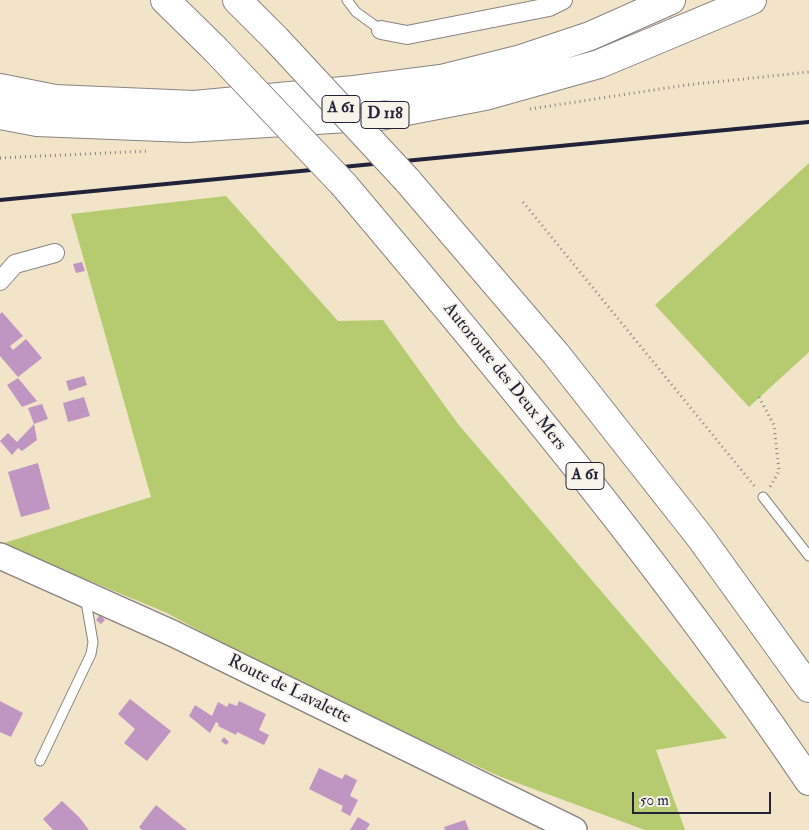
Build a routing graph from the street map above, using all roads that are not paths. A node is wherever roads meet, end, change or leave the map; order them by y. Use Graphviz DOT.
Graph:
graph roads {
  1 [pos="165,0"];
  2 [pos="237,0"];
  3 [pos="347,0"];
  4 [pos="563,0"];
  5 [pos="671,0"];
  6 [pos="752,0"];
  7 [pos="381,30"];
  8 [pos="0,88"];
  9 [pos="0,114"];
  10 [pos="55,253"];
  11 [pos="0,281"];
  12 [pos="763,497"];
  13 [pos="0,556"];
  14 [pos="809,556"];
  15 [pos="85,594"];
  16 [pos="809,688"];
  17 [pos="40,761"];
  18 [pos="809,781"];
  19 [pos="574,830"];
  1 -- 18 [label="main road, Autoroute des Deux Mers / A 61, bridge"];
  2 -- 16 [label="main road, A 61, bridge"];
  3 -- 7 [label="lane"];
  4 -- 7 [label="street"];
  5 -- 8 [label="main road, D 118"];
  6 -- 9 [label="main road, D 118"];
  10 -- 11 [label="street"];
  12 -- 14 [label="lane"];
  13 -- 15 [label="main road, Route de Lavalette"];
  15 -- 17 [label="lane"];
  15 -- 19 [label="main road, Route de Lavalette"];
}
